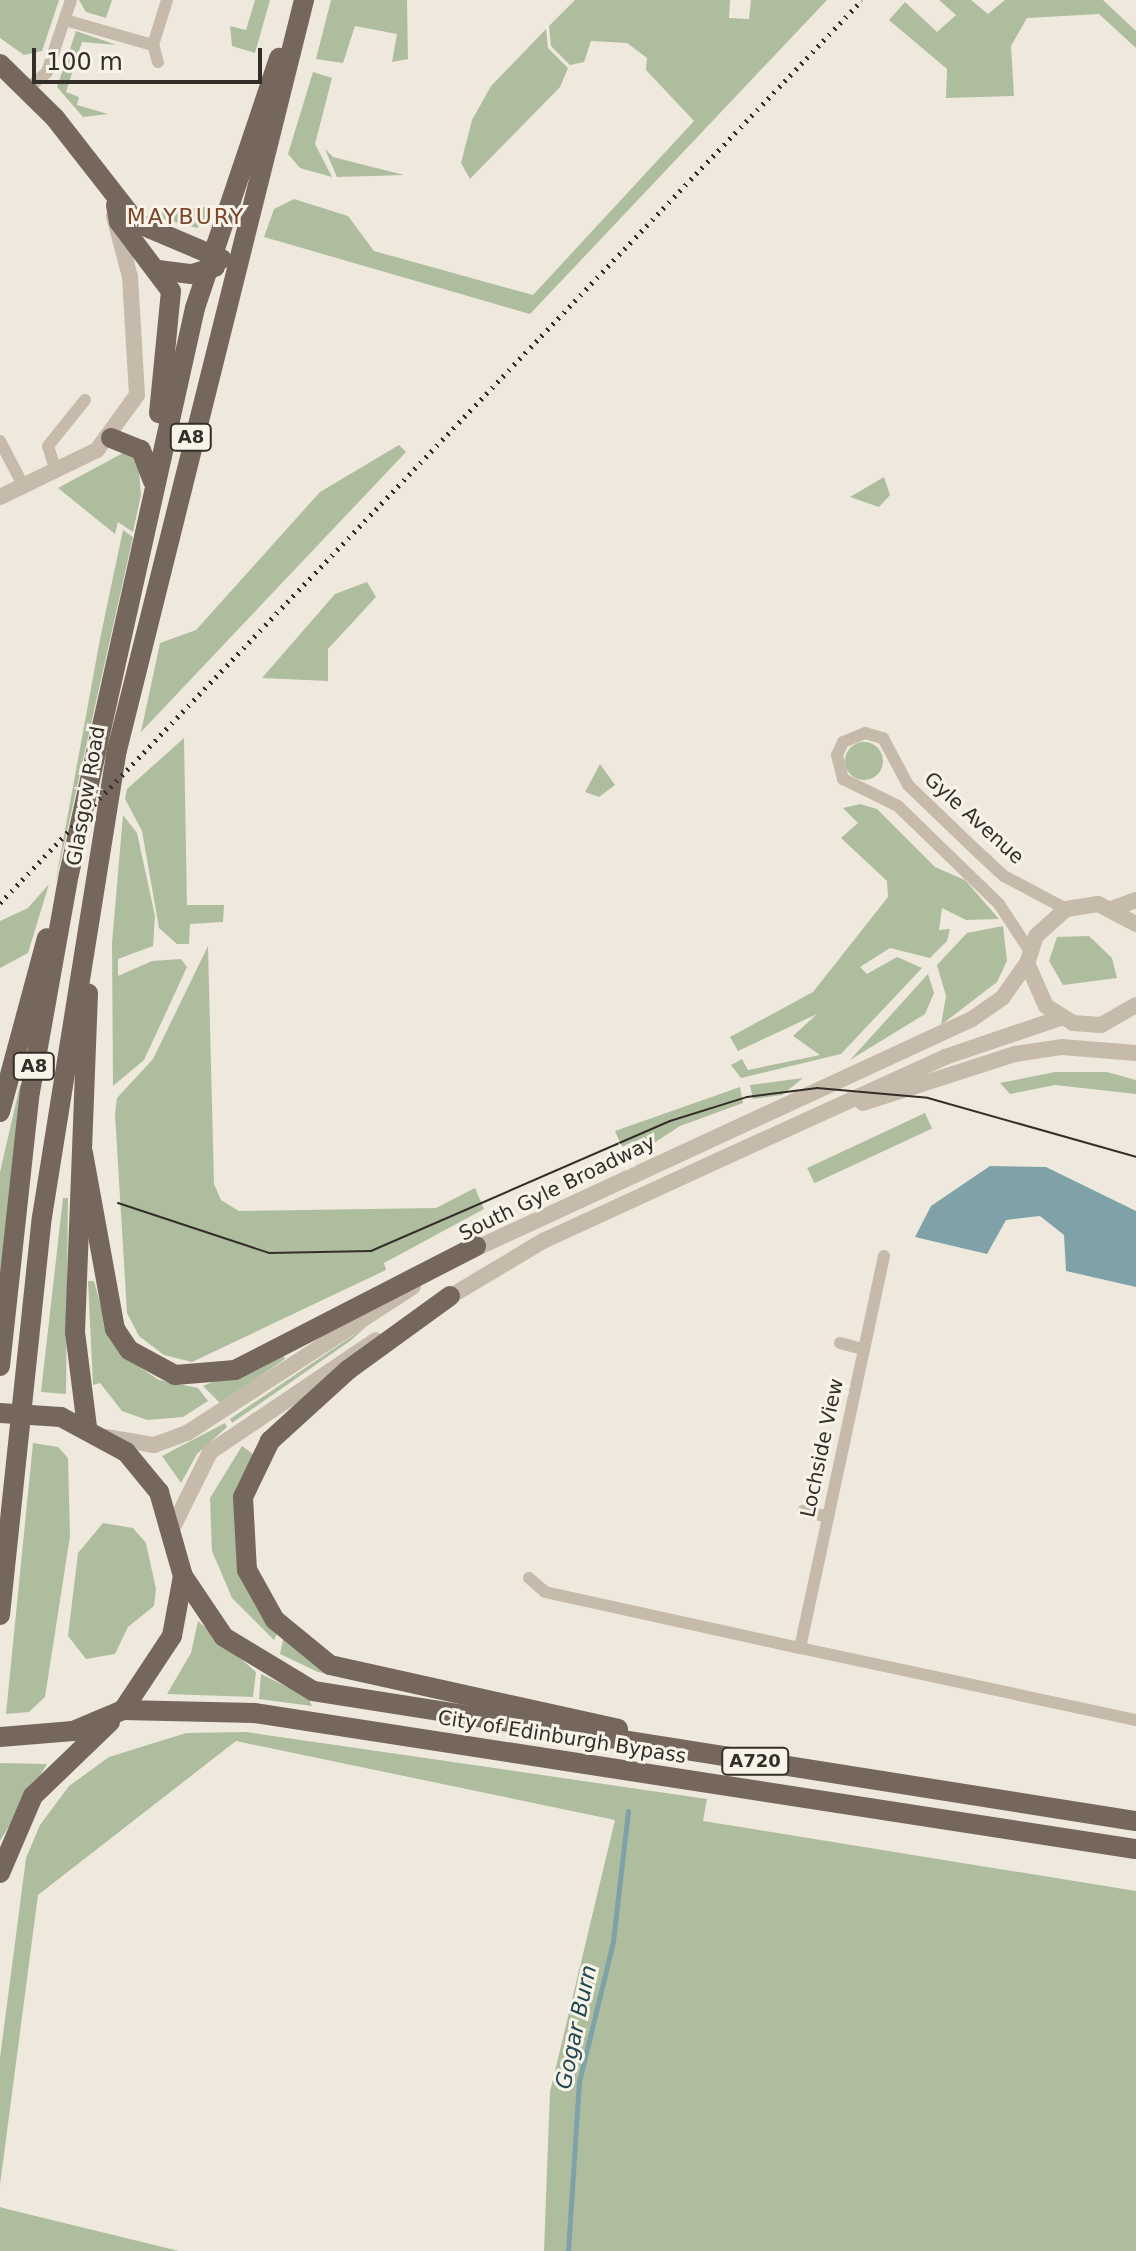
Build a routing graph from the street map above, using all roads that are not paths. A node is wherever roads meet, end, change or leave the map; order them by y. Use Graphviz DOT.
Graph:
graph roads {
  1 [pos="71,0"];
  2 [pos="167,0"];
  3 [pos="302,0"];
  4 [pos="65,20"];
  5 [pos="153,45"];
  6 [pos="158,62"];
  7 [pos="0,64"];
  8 [pos="27,89"];
  9 [pos="114,198"];
  10 [pos="160,231"];
  11 [pos="243,245"];
  12 [pos="215,261"];
  13 [pos="150,264"];
  14 [pos="130,277"];
  15 [pos="232,285"];
  16 [pos="85,400"];
  17 [pos="111,438"];
  18 [pos="0,441"];
  19 [pos="163,445"];
  20 [pos="56,472"];
  21 [pos="24,487"];
  22 [pos="153,489"];
  23 [pos="0,497"];
  24 [pos="69,874"];
  25 [pos="1136,900"];
  26 [pos="1114,908"];
  27 [pos="1066,909"];
  28 [pos="1136,924"];
  29 [pos="89,938"];
  30 [pos="1028,956"];
  31 [pos="1136,1005"];
  32 [pos="1060,1018"];
  33 [pos="1115,1021"];
  34 [pos="1136,1028"];
  35 [pos="1136,1053"];
  36 [pos="0,1112"];
  37 [pos="822,1114"];
  38 [pos="83,1153"];
  39 [pos="476,1246"];
  40 [pos="884,1256"];
  41 [pos="450,1296"];
  42 [pos="840,1343"];
  43 [pos="863,1349"];
  44 [pos="0,1366"];
  45 [pos="0,1413"];
  46 [pos="96,1432"];
  47 [pos="803,1511"];
  48 [pos="828,1517"];
  49 [pos="174,1525"];
  50 [pos="183,1576"];
  51 [pos="529,1578"];
  52 [pos="0,1615"];
  53 [pos="800,1648"];
  54 [pos="120,1711"];
  55 [pos="1136,1720"];
  56 [pos="3,1737"];
  57 [pos="711,1753"];
  58 [pos="1136,1821"];
  59 [pos="1136,1849"];
  60 [pos="0,1873"];
  1 -- 4 [label="street"];
  2 -- 5 [label="street"];
  3 -- 11 [label="main road, Glasgow Road / A8"];
  3 -- 12 [label="main road, Glasgow Road / A8"];
  4 -- 5 [label="street"];
  4 -- 8 [label="street"];
  5 -- 6 [label="street"];
  7 -- 8 [label="main road"];
  8 -- 9 [label="main road"];
  9 -- 10 [label="main road"];
  9 -- 13 [label="main road"];
  9 -- 14 [label="street"];
  10 -- 12 [label="main road"];
  10 -- 13 [label="street"];
  11 -- 12 [label="main road"];
  11 -- 15 [label="main road, Glasgow Road / A8"];
  12 -- 13 [label="main road"];
  12 -- 15 [label="main road"];
  12 -- 19 [label="main road, Glasgow Road / A8"];
  13 -- 14 [label="street"];
  13 -- 19 [label="main road, A8"];
  14 -- 17 [label="street"];
  15 -- 29 [label="main road, Glasgow Road / A8"];
  16 -- 20 [label="street"];
  17 -- 20 [label="street"];
  17 -- 22 [label="main road"];
  18 -- 21 [label="street"];
  19 -- 22 [label="main road, Glasgow Road / A8"];
  20 -- 21 [label="street"];
  21 -- 23 [label="street"];
  22 -- 24 [label="main road, Glasgow Road / A8"];
  24 -- 36 [label="main road"];
  24 -- 44 [label="main road, Glasgow Road / A8"];
  25 -- 26 [label="street"];
  26 -- 27 [label="street"];
  26 -- 28 [label="street"];
  27 -- 30 [label="street, South Gyle Broadway"];
  27 -- 30 [label="street, Gyle Avenue"];
  29 -- 38 [label="main road"];
  29 -- 52 [label="main road, Glasgow Road / A8"];
  30 -- 32 [label="street"];
  30 -- 39 [label="street, South Gyle Broadway"];
  31 -- 33 [label="street"];
  32 -- 33 [label="street, South Gyle Broadway"];
  32 -- 37 [label="street, South Gyle Broadway"];
  33 -- 34 [label="street"];
  35 -- 37 [label="street"];
  37 -- 41 [label="street, South Gyle Broadway"];
  38 -- 39 [label="main road"];
  38 -- 46 [label="main road"];
  39 -- 46 [label="street, South Gyle Broadway"];
  40 -- 43 [label="street, Lochside View"];
  41 -- 49 [label="street, South Gyle Broadway"];
  41 -- 57 [label="main road, A720"];
  42 -- 43 [label="street"];
  43 -- 48 [label="street, Lochside View"];
  45 -- 46 [label="main road"];
  46 -- 49 [label="main road"];
  47 -- 48 [label="street"];
  48 -- 53 [label="street, Lochside View"];
  49 -- 50 [label="main road"];
  50 -- 54 [label="main road"];
  50 -- 57 [label="main road, City of Edinburgh Bypass / A720"];
  51 -- 53 [label="street"];
  53 -- 55 [label="street"];
  54 -- 56 [label="main road"];
  54 -- 59 [label="main road, City of Edinburgh Bypass / A720"];
  54 -- 60 [label="main road"];
  57 -- 58 [label="main road, City of Edinburgh Bypass / A720"];
}
